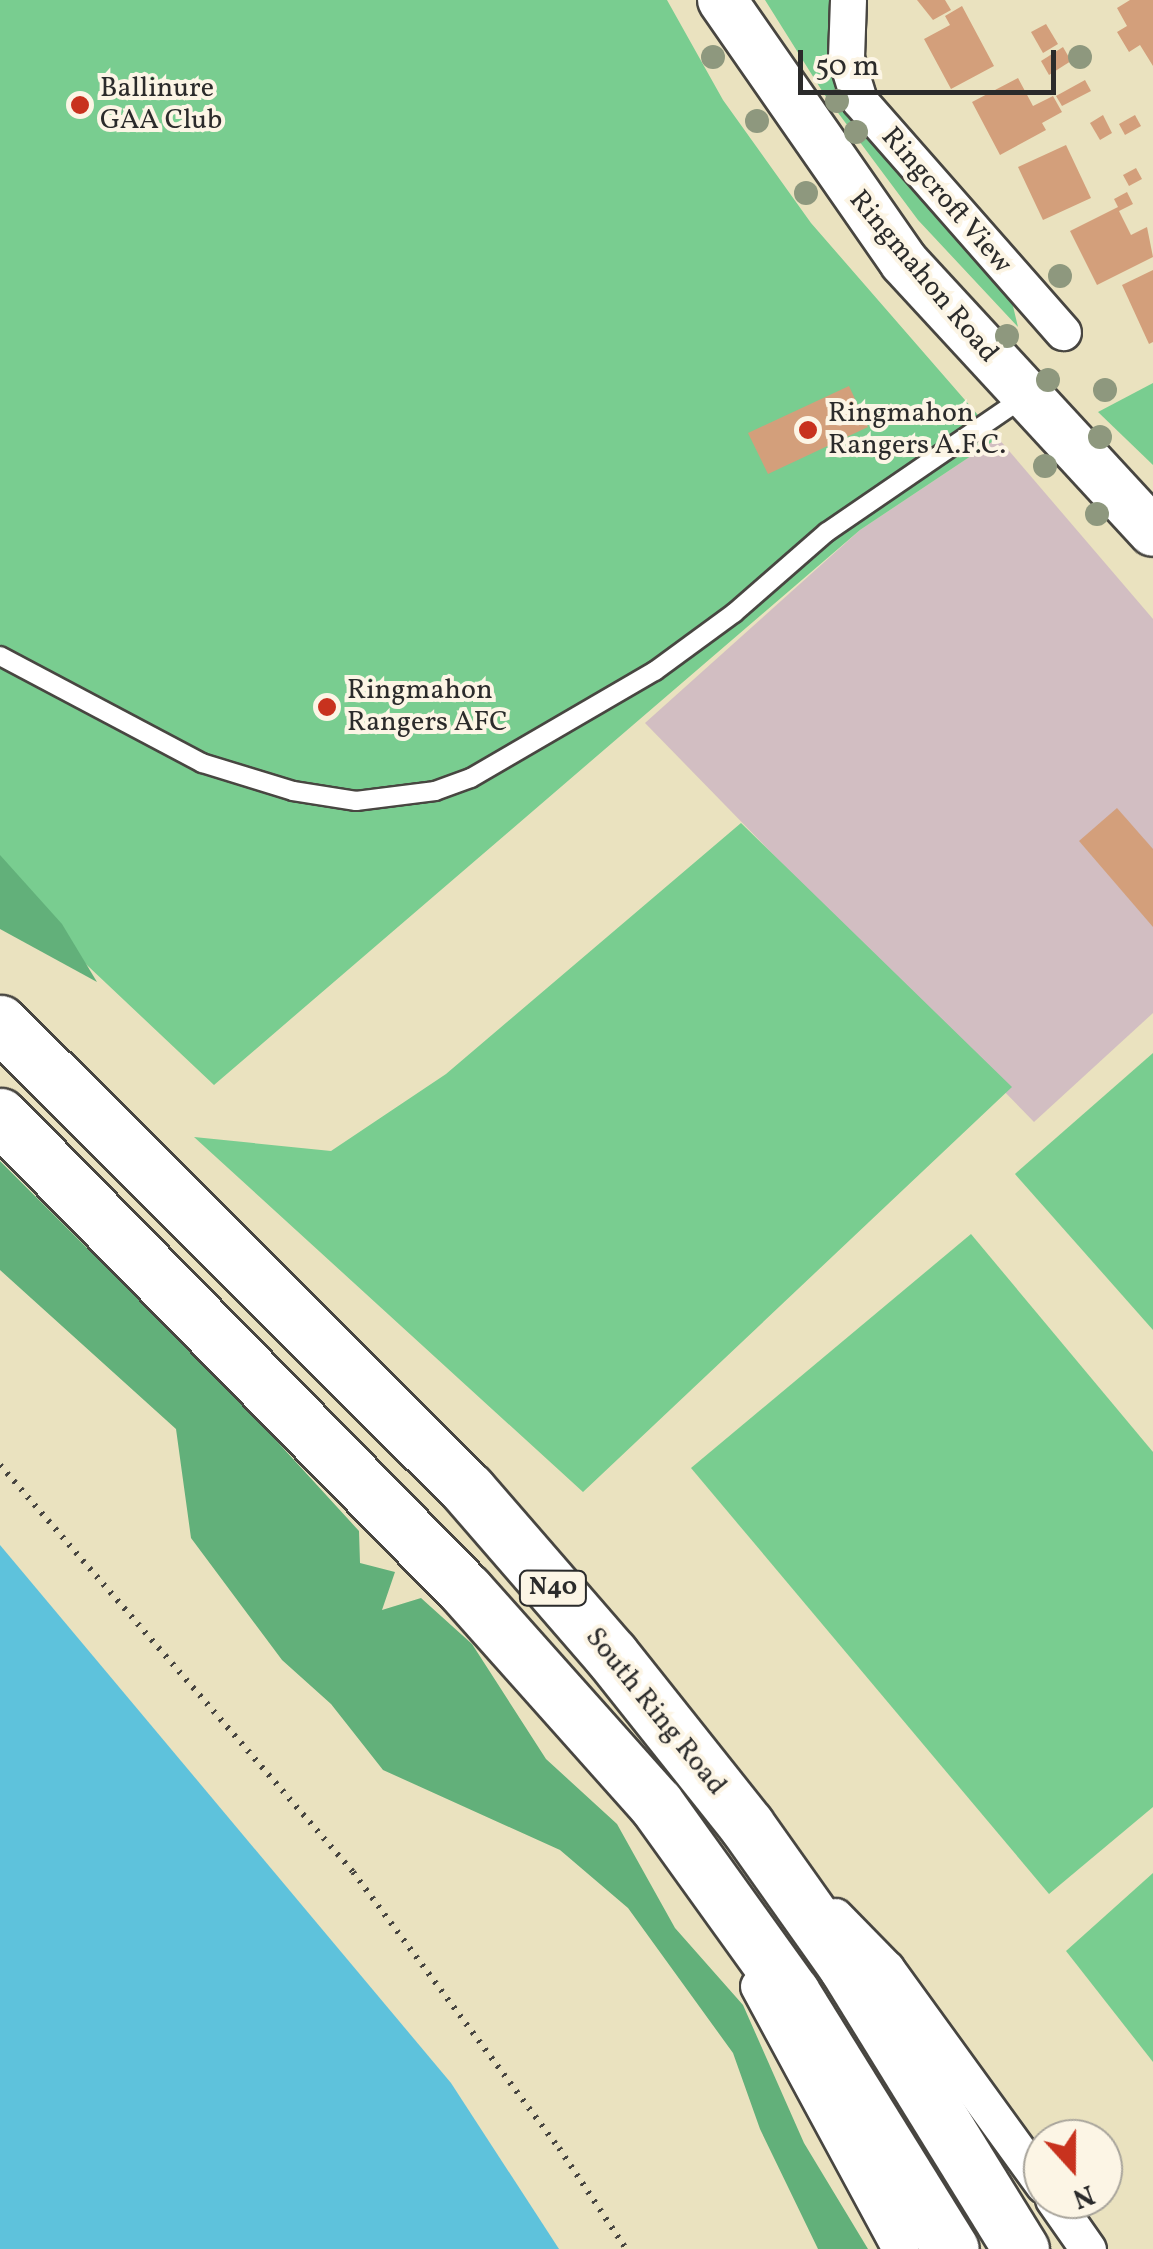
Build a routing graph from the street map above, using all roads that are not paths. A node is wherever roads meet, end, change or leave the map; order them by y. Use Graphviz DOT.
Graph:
graph roads {
  1 [pos="722,0"];
  2 [pos="848,0"];
  3 [pos="1063,332"];
  4 [pos="1024,397"];
  5 [pos="1148,518"];
  6 [pos="0,656"];
  7 [pos="0,1023"];
  8 [pos="0,1116"];
  9 [pos="656,1804"];
  10 [pos="748,1826"];
  11 [pos="1023,2157"];
  12 [pos="1067,2219"];
  13 [pos="900,2249"];
  14 [pos="952,2249"];
  15 [pos="1021,2249"];
  16 [pos="1088,2249"];
  1 -- 4 [label="street, Ringmahon Road"];
  2 -- 3 [label="street, Ringcroft View"];
  4 -- 5 [label="street, Ringmahon Road"];
  4 -- 6 [label="lane"];
  7 -- 10 [label="highway, South Ring Road / N40"];
  8 -- 9 [label="highway, South Ring Road / N40"];
  9 -- 13 [label="street"];
  9 -- 14 [label="highway, South Ring Road / N40"];
  10 -- 11 [label="street"];
  10 -- 15 [label="highway, South Ring Road / N40"];
  12 -- 16 [label="street"];
}
